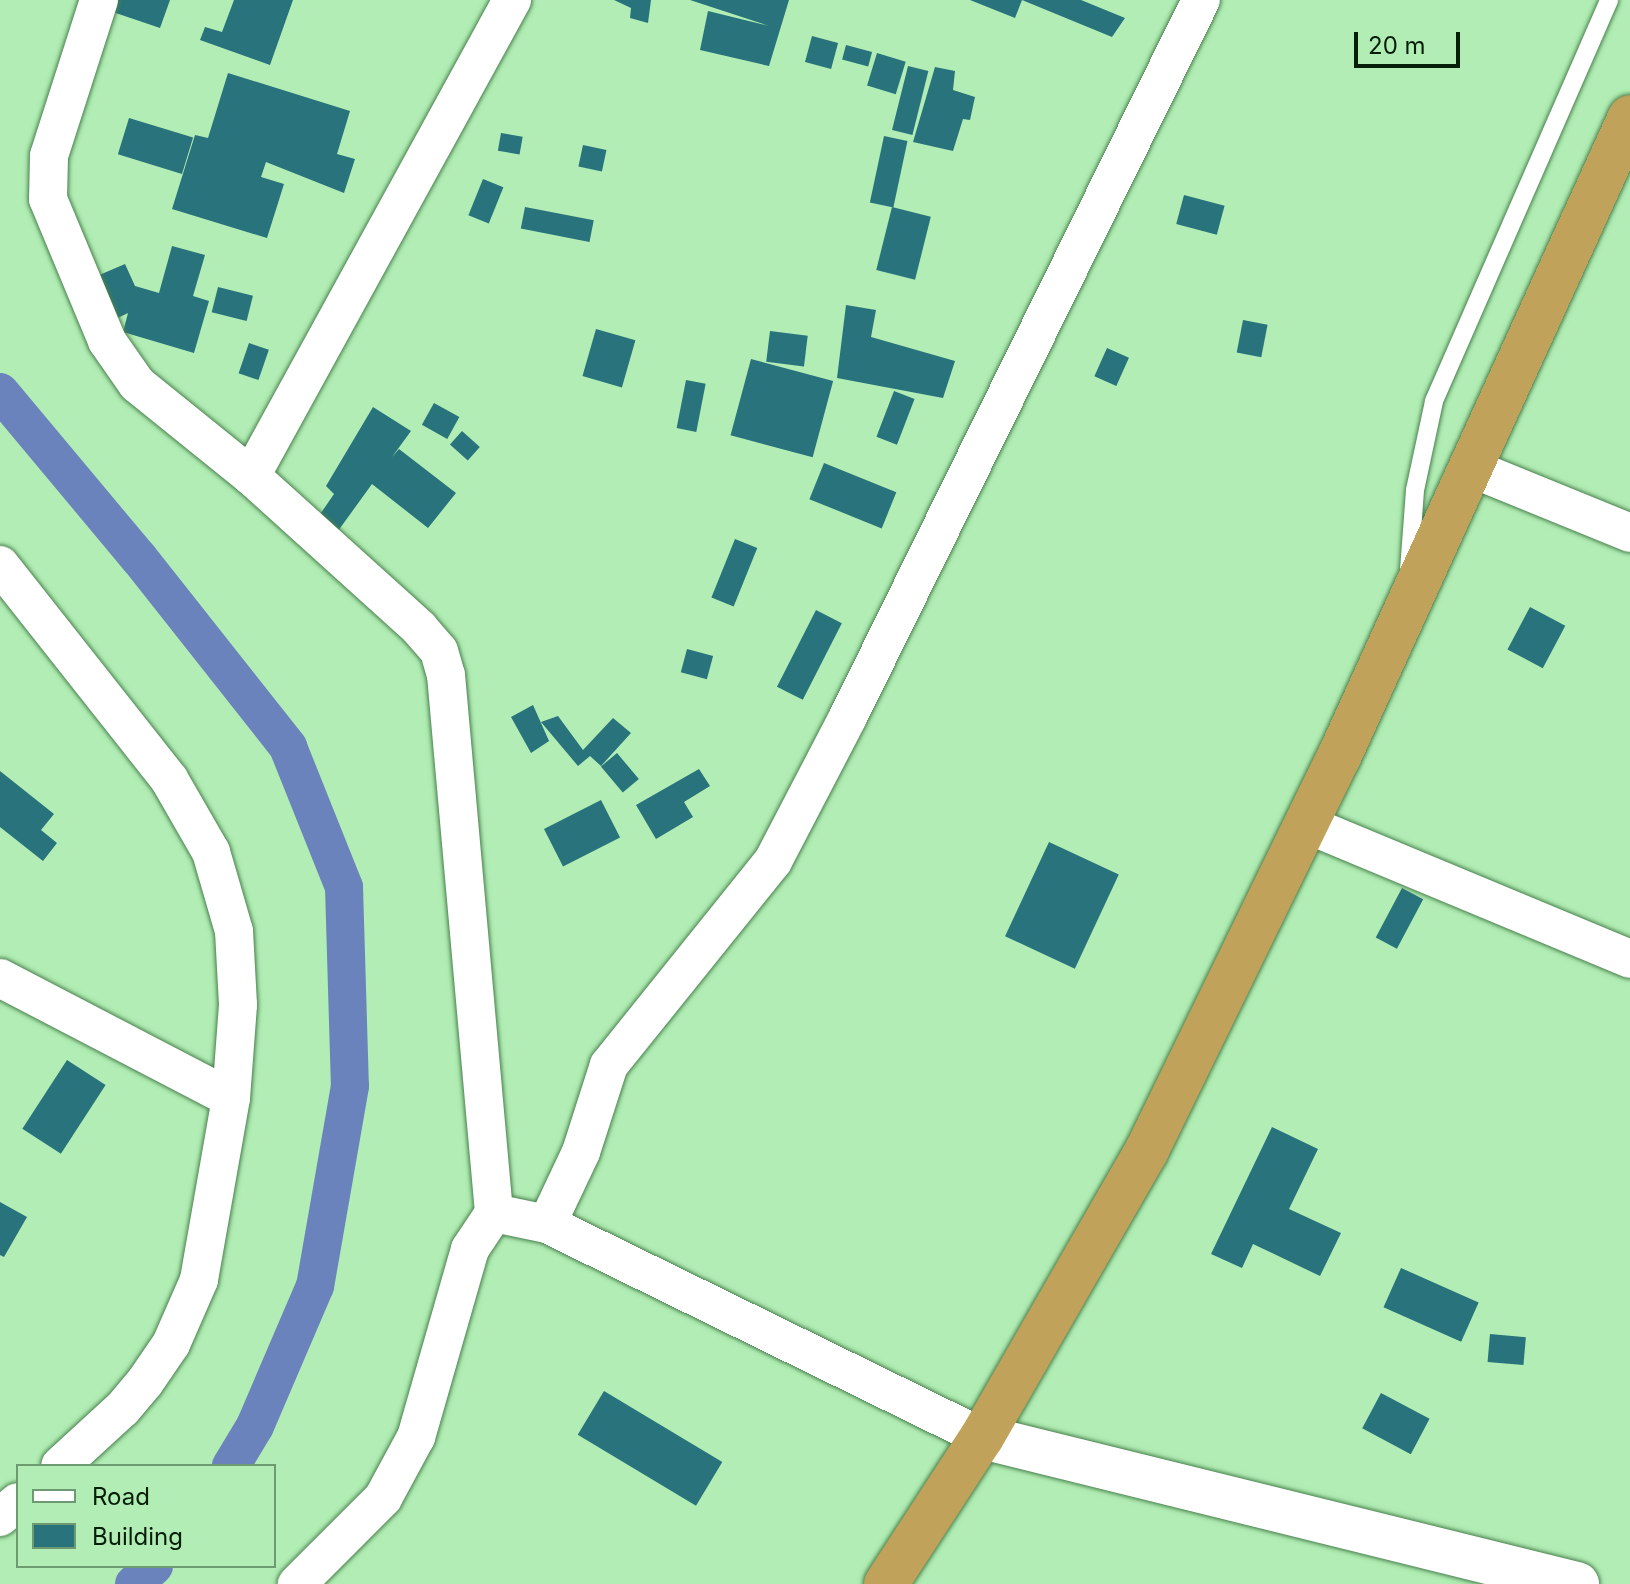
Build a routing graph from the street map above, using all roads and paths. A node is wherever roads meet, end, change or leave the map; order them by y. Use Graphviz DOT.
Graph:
graph roads {
  1 [pos="99,0"];
  2 [pos="512,0"];
  3 [pos="1201,0"];
  4 [pos="1609,0"];
  5 [pos="1630,117"];
  6 [pos="1471,468"];
  7 [pos="251,476"];
  8 [pos="1630,533"];
  9 [pos="0,565"];
  10 [pos="1405,612"];
  11 [pos="1306,824"];
  12 [pos="1630,959"];
  13 [pos="0,978"];
  14 [pos="231,1098"];
  15 [pos="494,1213"];
  16 [pos="547,1224"];
  17 [pos="982,1437"];
  18 [pos="62,1464"];
  19 [pos="16,1504"];
  20 [pos="0,1517"];
  21 [pos="297,1584"];
  22 [pos="886,1584"];
  23 [pos="1577,1584"];
  1 -- 7 [label="street"];
  2 -- 7 [label="street"];
  3 -- 16 [label="street"];
  4 -- 10 [label="lane"];
  5 -- 6 [label="highway"];
  6 -- 8 [label="street"];
  6 -- 10 [label="highway"];
  7 -- 15 [label="street"];
  9 -- 14 [label="street"];
  10 -- 11 [label="highway"];
  11 -- 12 [label="street"];
  11 -- 17 [label="highway"];
  13 -- 14 [label="street"];
  14 -- 18 [label="street"];
  15 -- 16 [label="street"];
  15 -- 21 [label="street"];
  16 -- 17 [label="street"];
  17 -- 22 [label="highway"];
  17 -- 23 [label="street"];
  19 -- 20 [label="street"];
}
